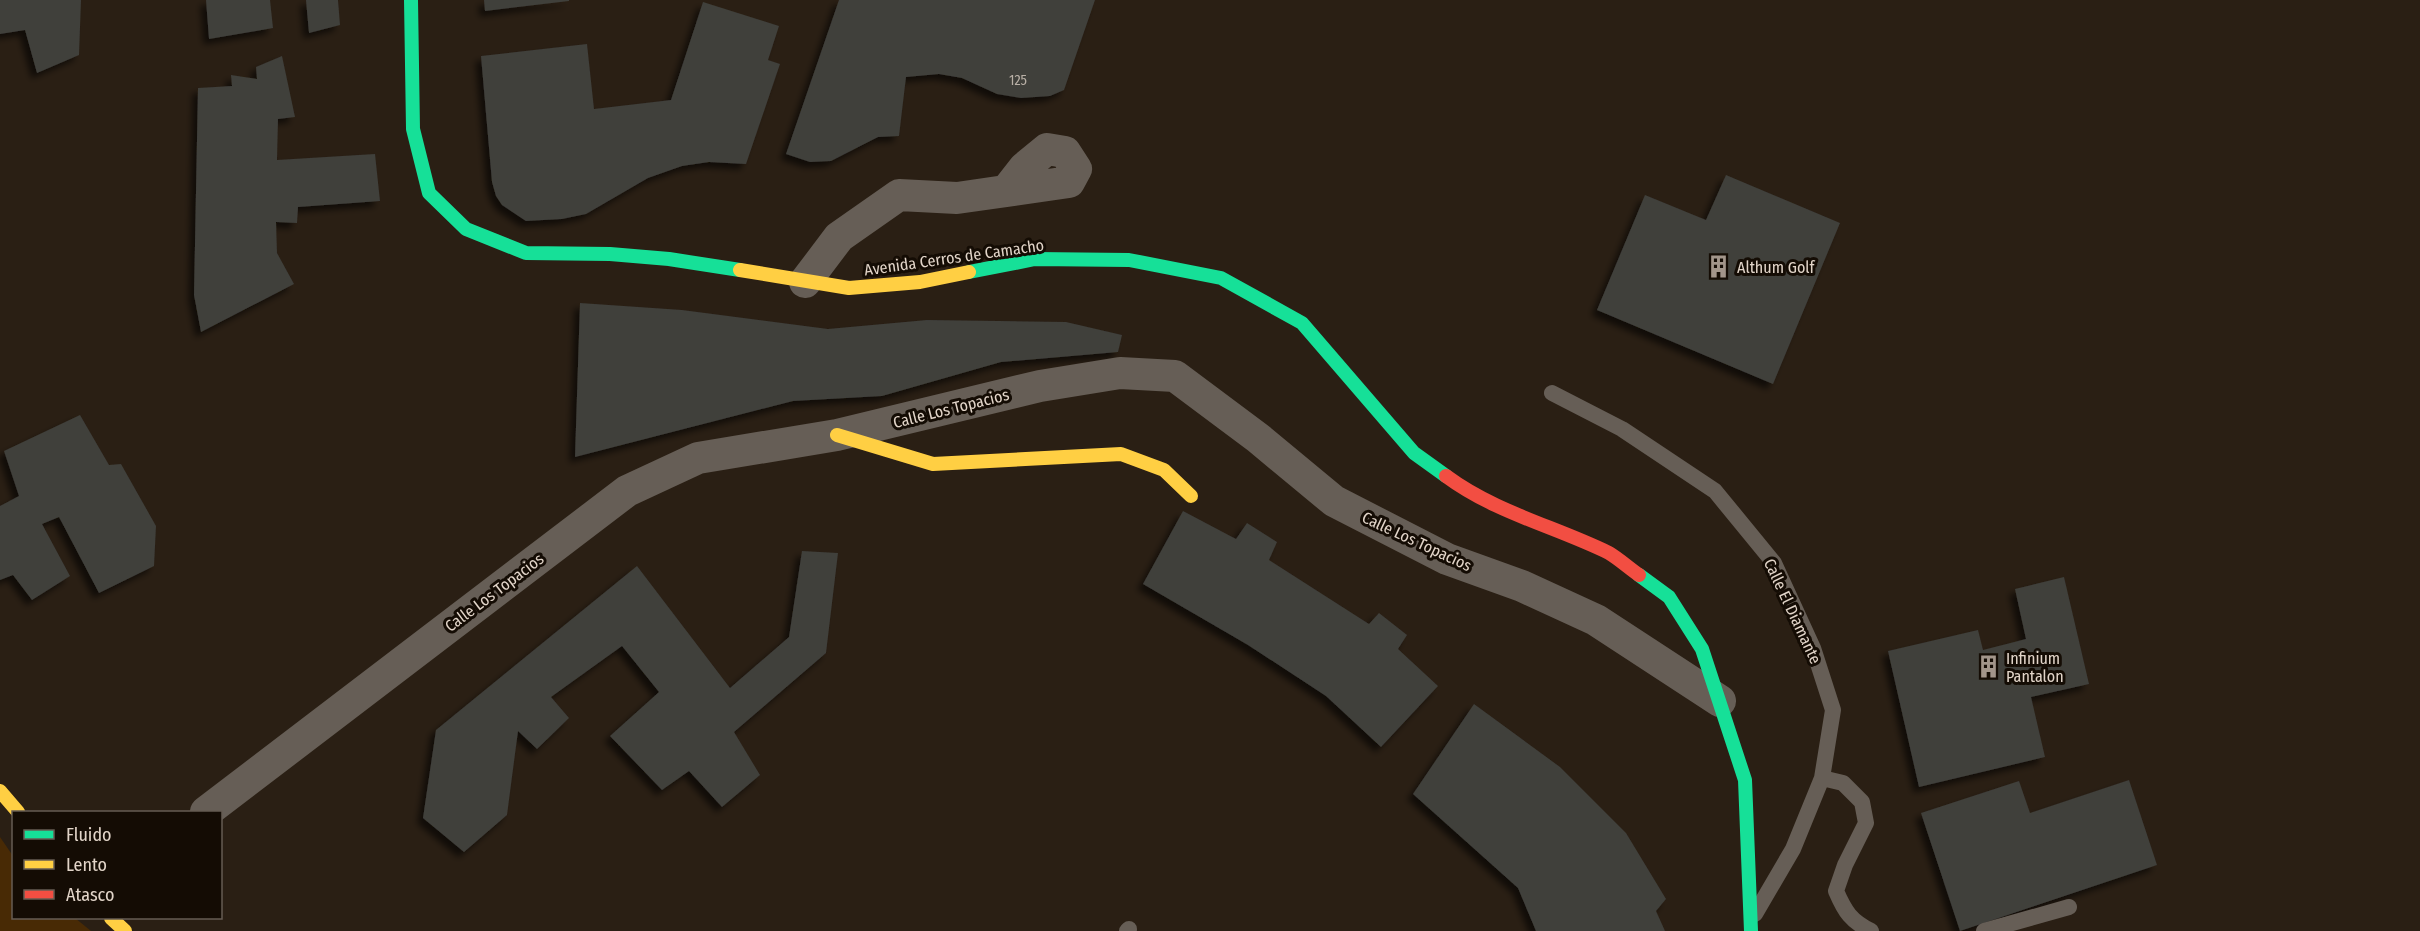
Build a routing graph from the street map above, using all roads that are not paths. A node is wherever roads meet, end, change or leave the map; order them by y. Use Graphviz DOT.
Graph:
graph roads {
  1 [pos="411,0"];
  2 [pos="1006,191"];
  3 [pos="805,282"];
  4 [pos="1552,393"];
  5 [pos="837,435"];
  6 [pos="1191,496"];
  7 [pos="1720,701"];
  8 [pos="1822,778"];
  9 [pos="0,791"];
  10 [pos="16,811"];
  11 [pos="209,811"];
  12 [pos="2068,907"];
  13 [pos="112,919"];
  14 [pos="1751,925"];
  15 [pos="125,931"];
  16 [pos="1871,931"];
  17 [pos="1984,931"];
  1 -- 3 [label="street, Avenida Cerros de Camacho"];
  2 -- 3 [label="street"];
  3 -- 7 [label="street, Avenida Cerros de Camacho"];
  4 -- 8 [label="lane, Calle El Diamante"];
  5 -- 6 [label="street"];
  5 -- 7 [label="street, Calle Los Topacios"];
  5 -- 11 [label="street, Calle Los Topacios"];
  7 -- 14 [label="street, Avenida Cerros de Camacho"];
  8 -- 14 [label="lane, Calle El Diamante"];
  8 -- 16 [label="lane"];
  9 -- 10 [label="street"];
  12 -- 17 [label="lane"];
  13 -- 15 [label="street"];
}
